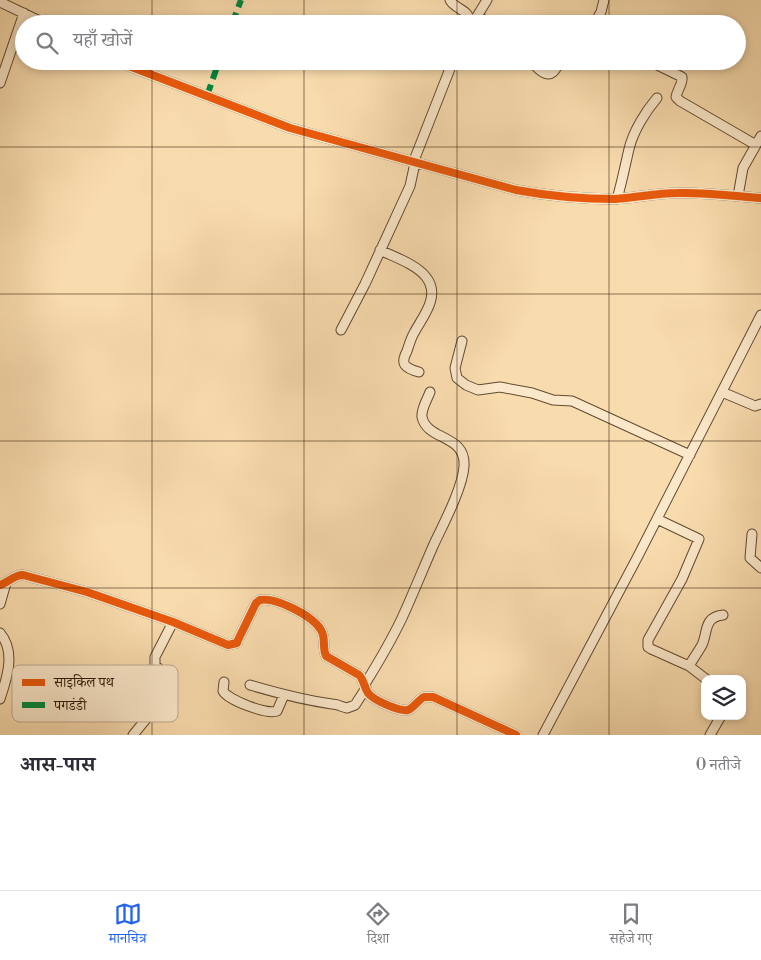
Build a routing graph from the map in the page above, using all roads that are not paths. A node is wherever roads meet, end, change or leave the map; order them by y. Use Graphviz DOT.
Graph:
graph roads {
  1 [pos="450,0"];
  2 [pos="487,0"];
  3 [pos="604,0"];
  4 [pos="0,2"];
  5 [pos="24,13"];
  6 [pos="28,15"];
  7 [pos="468,15"];
  8 [pos="475,15"];
  9 [pos="599,15"];
  10 [pos="15,39"];
  11 [pos="139,70"];
  12 [pos="450,70"];
  13 [pos="541,70"];
  14 [pos="555,70"];
  15 [pos="668,70"];
  16 [pos="0,83"];
  17 [pos="657,98"];
  18 [pos="761,136"];
  19 [pos="756,145"];
  20 [pos="414,163"];
  21 [pos="738,196"];
  22 [pos="761,198"];
  23 [pos="617,199"];
  24 [pos="380,250"];
  25 [pos="761,315"];
  26 [pos="341,330"];
  27 [pos="462,341"];
  28 [pos="419,372"];
  29 [pos="430,392"];
  30 [pos="722,392"];
  31 [pos="761,404"];
  32 [pos="690,455"];
  33 [pos="657,519"];
  34 [pos="752,534"];
  35 [pos="761,568"];
  36 [pos="3,584"];
  37 [pos="0,604"];
  38 [pos="723,616"];
  39 [pos="172,622"];
  40 [pos="0,633"];
  41 [pos="155,665"];
  42 [pos="689,666"];
  43 [pos="701,675"];
  44 [pos="224,682"];
  45 [pos="250,685"];
  46 [pos="365,686"];
  47 [pos="284,696"];
  48 [pos="0,699"];
  49 [pos="719,720"];
  50 [pos="143,722"];
  51 [pos="133,735"];
  52 [pos="516,735"];
  53 [pos="543,735"];
  54 [pos="710,735"];
  1 -- 7 [label="street"];
  2 -- 8 [label="street"];
  3 -- 9 [label="street"];
  4 -- 5 [label="street"];
  5 -- 6 [label="street"];
  10 -- 16 [label="street"];
  11 -- 20 [label="street"];
  12 -- 20 [label="street"];
  13 -- 14 [label="street"];
  15 -- 19 [label="street"];
  17 -- 23 [label="street"];
  18 -- 19 [label="street"];
  19 -- 21 [label="street"];
  20 -- 23 [label="street"];
  20 -- 24 [label="street"];
  21 -- 22 [label="street"];
  21 -- 23 [label="street"];
  24 -- 26 [label="street"];
  24 -- 28 [label="street"];
  25 -- 30 [label="street"];
  27 -- 32 [label="street"];
  29 -- 46 [label="street"];
  30 -- 31 [label="street"];
  30 -- 32 [label="street"];
  32 -- 33 [label="street"];
  33 -- 42 [label="street"];
  33 -- 53 [label="street"];
  34 -- 35 [label="street"];
  36 -- 37 [label="street"];
  36 -- 39 [label="street"];
  38 -- 42 [label="street"];
  39 -- 41 [label="street"];
  39 -- 46 [label="street"];
  40 -- 48 [label="street"];
  42 -- 43 [label="street"];
  44 -- 47 [label="street"];
  45 -- 47 [label="street"];
  46 -- 47 [label="street"];
  46 -- 52 [label="street"];
  49 -- 54 [label="street"];
  50 -- 51 [label="street"];
}
